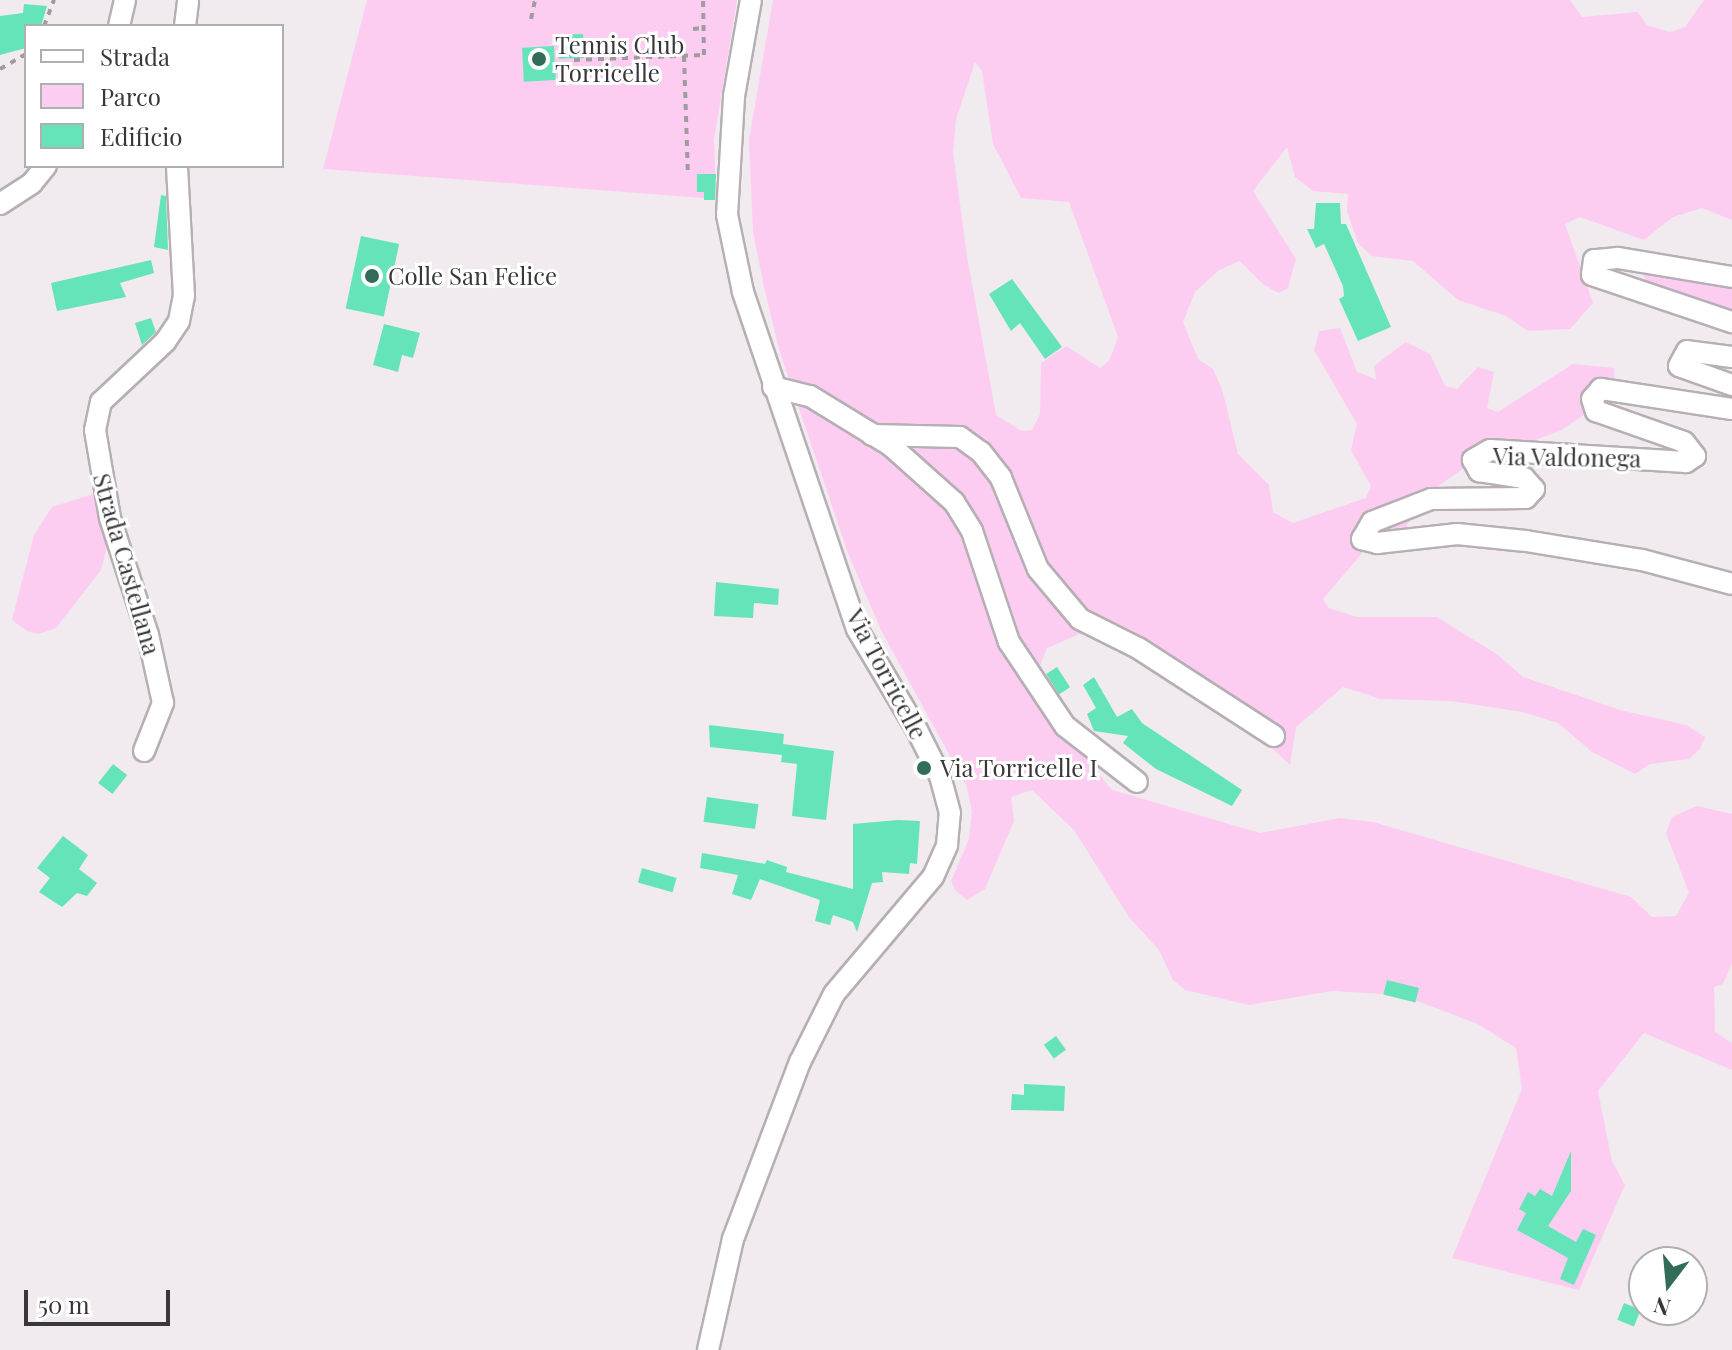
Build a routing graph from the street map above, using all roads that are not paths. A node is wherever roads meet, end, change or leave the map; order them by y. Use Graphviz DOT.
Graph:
graph roads {
  1 [pos="125,0"];
  2 [pos="188,0"];
  3 [pos="751,0"];
  4 [pos="119,24"];
  5 [pos="185,24"];
  6 [pos="44,168"];
  7 [pos="177,168"];
  8 [pos="0,204"];
  9 [pos="1732,277"];
  10 [pos="1732,322"];
  11 [pos="1732,357"];
  12 [pos="1732,385"];
  13 [pos="773,387"];
  14 [pos="1732,409"];
  15 [pos="872,435"];
  16 [pos="1732,584"];
  17 [pos="1274,736"];
  18 [pos="144,751"];
  19 [pos="1137,782"];
  20 [pos="708,1350"];
  1 -- 4 [label="street"];
  2 -- 5 [label="street"];
  3 -- 13 [label="street, Via Torricelle"];
  6 -- 8 [label="street"];
  7 -- 18 [label="street, Strada Castellana"];
  9 -- 10 [label="street"];
  11 -- 12 [label="street"];
  13 -- 15 [label="street"];
  13 -- 20 [label="street, Via Torricelle"];
  14 -- 16 [label="street, Via Valdonega"];
  15 -- 17 [label="street"];
  15 -- 19 [label="street"];
}
